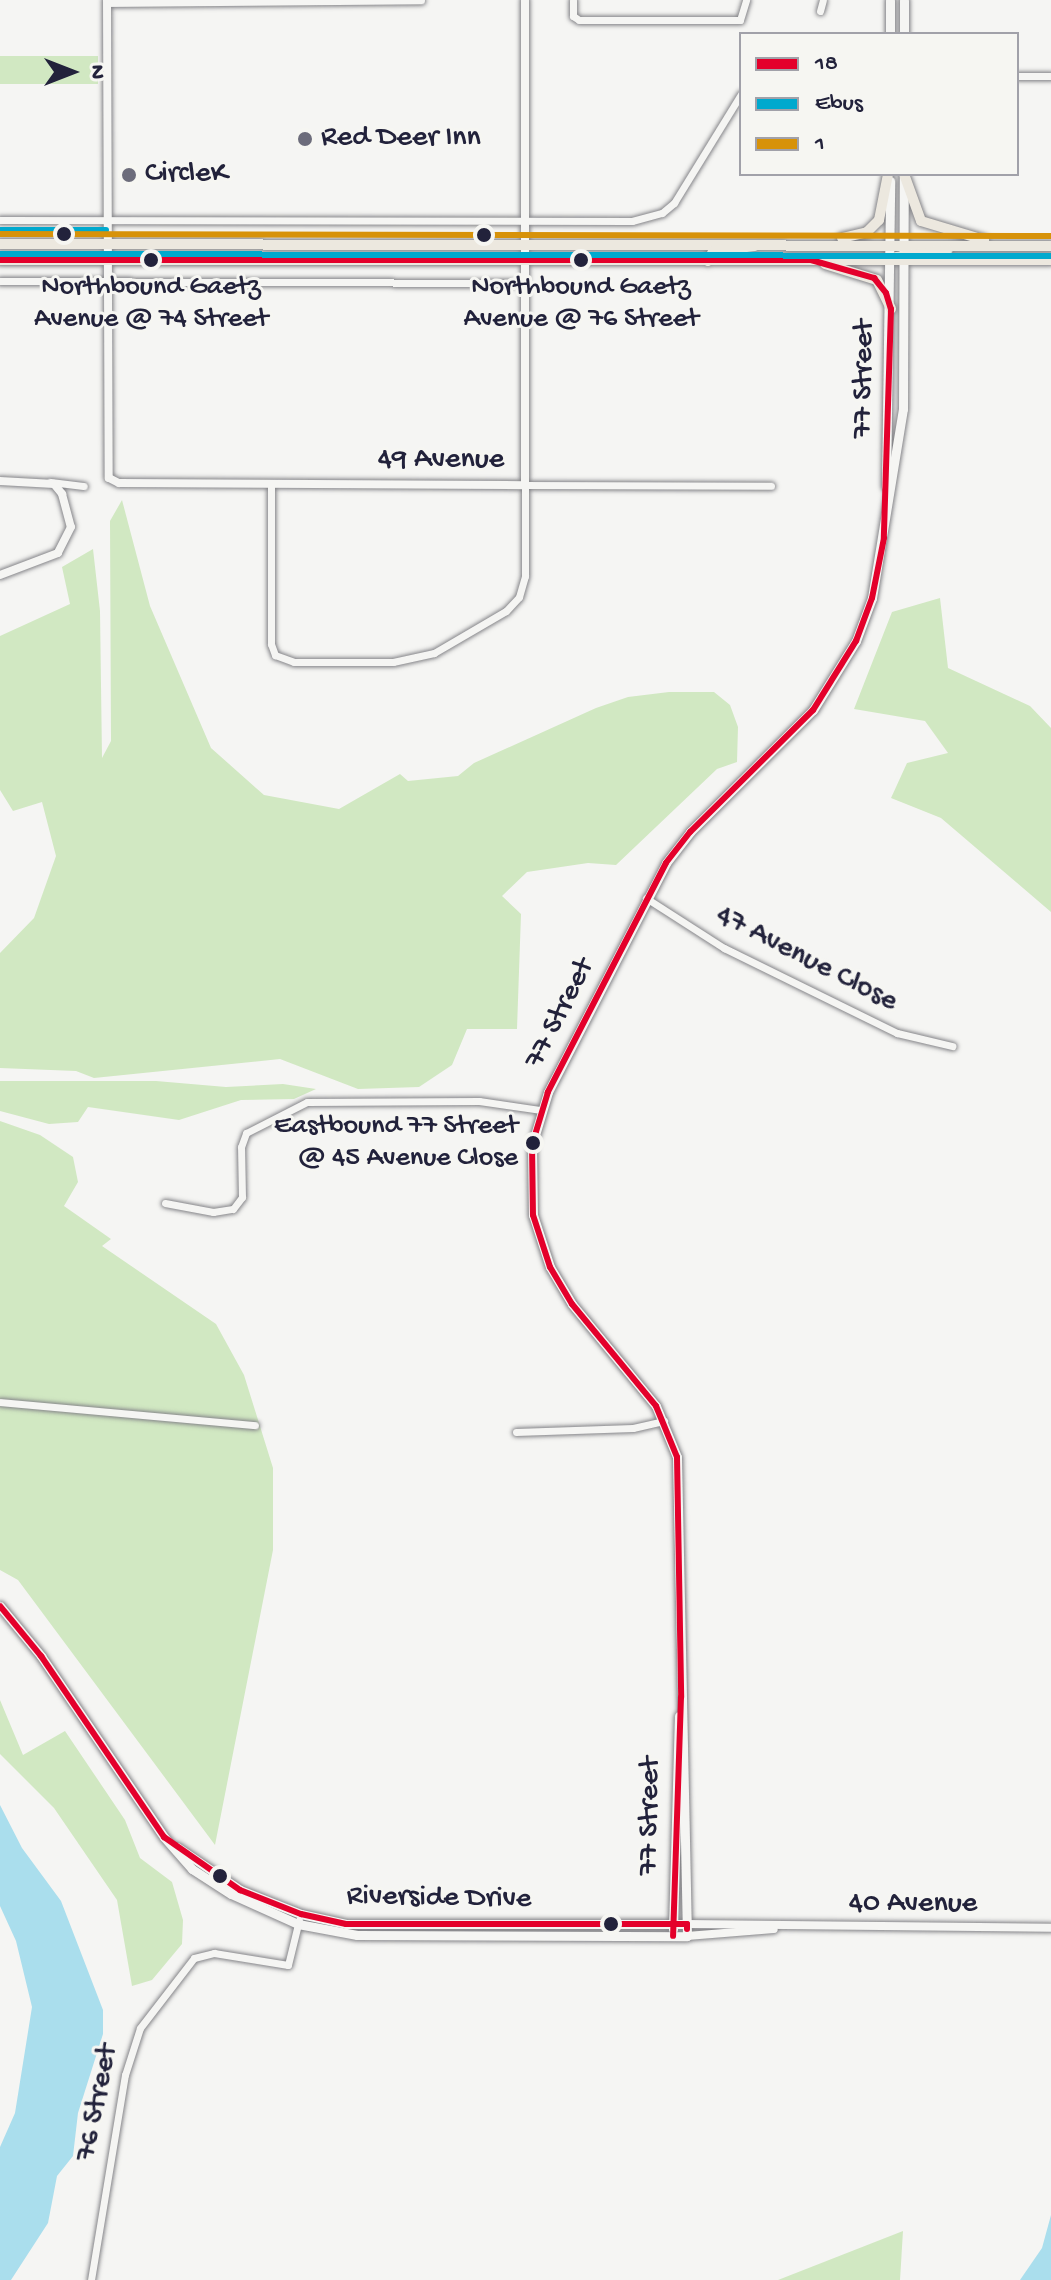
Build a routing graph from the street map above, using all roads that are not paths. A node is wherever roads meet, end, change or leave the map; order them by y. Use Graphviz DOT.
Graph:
graph roads {
  1 [pos="421,0"];
  2 [pos="525,0"];
  3 [pos="573,0"];
  4 [pos="746,0"];
  5 [pos="823,0"];
  6 [pos="890,0"];
  7 [pos="904,0"];
  8 [pos="107,2"];
  9 [pos="259,2"];
  10 [pos="357,2"];
  11 [pos="820,11"];
  12 [pos="888,32"];
  13 [pos="904,32"];
  14 [pos="1019,76"];
  15 [pos="1051,76"];
  16 [pos="739,97"];
  17 [pos="889,176"];
  18 [pos="889,176"];
  19 [pos="904,176"];
  20 [pos="905,176"];
  21 [pos="0,220"];
  22 [pos="106,220"];
  23 [pos="525,220"];
  24 [pos="768,242"];
  25 [pos="816,243"];
  26 [pos="890,243"];
  27 [pos="0,244"];
  28 [pos="106,244"];
  29 [pos="524,244"];
  30 [pos="1005,245"];
  31 [pos="1051,246"];
  32 [pos="904,253"];
  33 [pos="0,260"];
  34 [pos="106,260"];
  35 [pos="811,260"];
  36 [pos="891,260"];
  37 [pos="1051,260"];
  38 [pos="524,261"];
  39 [pos="708,261"];
  40 [pos="0,281"];
  41 [pos="106,283"];
  42 [pos="524,283"];
  43 [pos="891,309"];
  44 [pos="0,481"];
  45 [pos="50,482"];
  46 [pos="271,485"];
  47 [pos="525,485"];
  48 [pos="84,486"];
  49 [pos="771,486"];
  50 [pos="884,538"];
  51 [pos="0,575"];
  52 [pos="646,898"];
  53 [pos="952,1046"];
  54 [pos="541,1110"];
  55 [pos="165,1203"];
  56 [pos="0,1402"];
  57 [pos="664,1421"];
  58 [pos="255,1425"];
  59 [pos="516,1432"];
  60 [pos="0,1606"];
  61 [pos="681,1697"];
  62 [pos="299,1919"];
  63 [pos="673,1924"];
  64 [pos="687,1924"];
  65 [pos="1051,1928"];
  66 [pos="775,1929"];
  67 [pos="673,1936"];
  68 [pos="687,1936"];
  69 [pos="91,2280"];
  1 -- 10 [label="street"];
  2 -- 23 [label="street"];
  3 -- 4 [label="street"];
  5 -- 11 [label="street"];
  6 -- 12 [label="main road"];
  7 -- 13 [label="main road"];
  8 -- 9 [label="street"];
  8 -- 22 [label="street"];
  9 -- 10 [label="street"];
  14 -- 15 [label="street"];
  16 -- 23 [label="street"];
  17 -- 25 [label="main road"];
  18 -- 26 [label="main road, 77 Street"];
  19 -- 32 [label="main road, 77 Street"];
  20 -- 30 [label="main road"];
  21 -- 22 [label="street"];
  22 -- 23 [label="street"];
  22 -- 28 [label="street"];
  23 -- 29 [label="street"];
  24 -- 25 [label="main road"];
  24 -- 29 [label="main road"];
  24 -- 39 [label="main road"];
  25 -- 26 [label="main road"];
  26 -- 32 [label="main road"];
  26 -- 36 [label="main road, 77 Street"];
  27 -- 28 [label="main road"];
  28 -- 29 [label="main road"];
  28 -- 34 [label="street"];
  29 -- 38 [label="street"];
  30 -- 31 [label="main road"];
  30 -- 32 [label="main road"];
  32 -- 36 [label="main road"];
  32 -- 37 [label="main road"];
  32 -- 50 [label="main road, 77 Street"];
  33 -- 34 [label="main road"];
  34 -- 38 [label="main road"];
  34 -- 41 [label="street"];
  35 -- 36 [label="main road"];
  35 -- 39 [label="main road"];
  35 -- 43 [label="main road"];
  36 -- 43 [label="main road, 77 Street"];
  38 -- 39 [label="main road"];
  38 -- 42 [label="street"];
  40 -- 41 [label="street"];
  41 -- 42 [label="street"];
  41 -- 46 [label="street, 49 Avenue"];
  42 -- 47 [label="street"];
  43 -- 50 [label="main road, 77 Street"];
  44 -- 45 [label="street"];
  45 -- 48 [label="street"];
  45 -- 51 [label="street"];
  46 -- 47 [label="street, 49 Avenue"];
  46 -- 47 [label="street"];
  47 -- 49 [label="street, 49 Avenue"];
  50 -- 52 [label="main road, 77 Street"];
  52 -- 53 [label="street, 47 Avenue Close"];
  52 -- 54 [label="main road, 77 Street"];
  54 -- 55 [label="street"];
  54 -- 57 [label="main road, 77 Street"];
  56 -- 58 [label="street"];
  57 -- 59 [label="street"];
  57 -- 61 [label="main road, 77 Street"];
  60 -- 62 [label="main road, Riverside Drive"];
  61 -- 63 [label="main road, 77 Street"];
  61 -- 64 [label="main road, 77 Street"];
  62 -- 63 [label="main road, Riverside Drive"];
  62 -- 67 [label="main road, Riverside Drive"];
  62 -- 69 [label="street, 76 Street"];
  63 -- 64 [label="main road, Riverside Drive"];
  63 -- 67 [label="main road, 77 Street"];
  64 -- 66 [label="street, 40 Avenue"];
  64 -- 68 [label="main road, 77 Street"];
  65 -- 66 [label="street, 40 Avenue"];
  66 -- 68 [label="street, 40 Avenue"];
  67 -- 68 [label="main road, 40 Avenue"];
}
